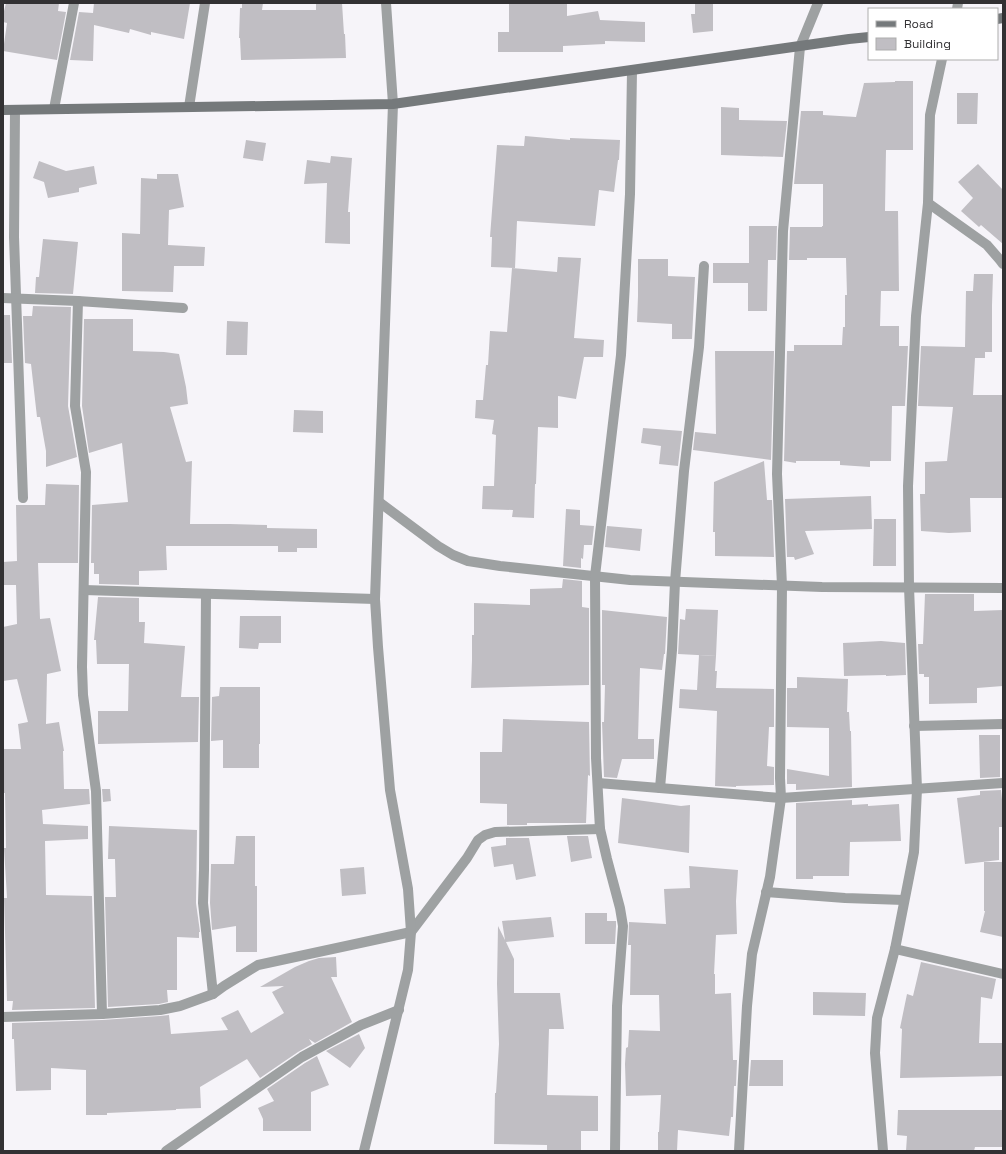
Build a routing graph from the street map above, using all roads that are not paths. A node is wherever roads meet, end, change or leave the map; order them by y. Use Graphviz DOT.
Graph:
graph roads {
  1 [pos="74,3"];
  2 [pos="205,3"];
  3 [pos="386,3"];
  4 [pos="818,3"];
  5 [pos="868,37"];
  6 [pos="800,47"];
  7 [pos="942,60"];
  8 [pos="632,71"];
  9 [pos="393,104"];
  10 [pos="190,107"];
  11 [pos="54,109"];
  12 [pos="3,110"];
  13 [pos="15,110"];
  14 [pos="928,203"];
  15 [pos="1003,264"];
  16 [pos="704,266"];
  17 [pos="3,298"];
  18 [pos="16,298"];
  19 [pos="78,301"];
  20 [pos="183,308"];
  21 [pos="23,498"];
  22 [pos="379,502"];
  23 [pos="595,576"];
  24 [pos="675,582"];
  25 [pos="782,586"];
  26 [pos="909,587"];
  27 [pos="1003,588"];
  28 [pos="84,590"];
  29 [pos="206,594"];
  30 [pos="375,599"];
  31 [pos="1003,724"];
  32 [pos="914,726"];
  33 [pos="598,783"];
  34 [pos="1003,783"];
  35 [pos="660,788"];
  36 [pos="917,789"];
  37 [pos="781,798"];
  38 [pos="600,828"];
  39 [pos="766,892"];
  40 [pos="904,900"];
  41 [pos="412,932"];
  42 [pos="895,949"];
  43 [pos="1003,974"];
  44 [pos="213,994"];
  45 [pos="398,1010"];
  46 [pos="102,1014"];
  47 [pos="3,1017"];
  48 [pos="166,1151"];
  49 [pos="364,1151"];
  50 [pos="615,1151"];
  51 [pos="740,1151"];
  52 [pos="883,1151"];
  1 -- 11 [label="street"];
  2 -- 10 [label="street"];
  3 -- 9 [label="street"];
  4 -- 6 [label="street"];
  5 -- 6 [label="street"];
  6 -- 8 [label="street"];
  6 -- 25 [label="street"];
  7 -- 14 [label="street"];
  8 -- 9 [label="street"];
  8 -- 23 [label="street"];
  9 -- 10 [label="street"];
  9 -- 22 [label="street"];
  10 -- 11 [label="street"];
  11 -- 13 [label="street"];
  12 -- 13 [label="street"];
  13 -- 18 [label="street"];
  14 -- 15 [label="street"];
  14 -- 26 [label="street"];
  16 -- 24 [label="street"];
  17 -- 18 [label="street"];
  18 -- 19 [label="street"];
  18 -- 21 [label="street"];
  19 -- 20 [label="street"];
  19 -- 28 [label="street"];
  22 -- 23 [label="street"];
  22 -- 30 [label="street"];
  23 -- 24 [label="street"];
  23 -- 33 [label="street"];
  24 -- 25 [label="street"];
  24 -- 35 [label="street"];
  25 -- 26 [label="street"];
  25 -- 37 [label="street"];
  26 -- 27 [label="street"];
  26 -- 32 [label="street"];
  28 -- 29 [label="street"];
  28 -- 46 [label="street"];
  29 -- 30 [label="street"];
  29 -- 44 [label="street"];
  30 -- 41 [label="street"];
  31 -- 32 [label="street"];
  32 -- 36 [label="street"];
  33 -- 35 [label="street"];
  33 -- 38 [label="street"];
  34 -- 36 [label="street"];
  35 -- 37 [label="street"];
  36 -- 37 [label="street"];
  36 -- 40 [label="street"];
  37 -- 39 [label="street"];
  38 -- 41 [label="street"];
  38 -- 50 [label="street"];
  39 -- 40 [label="street"];
  39 -- 51 [label="street"];
  40 -- 42 [label="street"];
  41 -- 44 [label="street"];
  41 -- 45 [label="street"];
  42 -- 43 [label="street"];
  42 -- 52 [label="street"];
  44 -- 46 [label="street"];
  45 -- 48 [label="street"];
  45 -- 49 [label="street"];
  46 -- 47 [label="street"];
}
